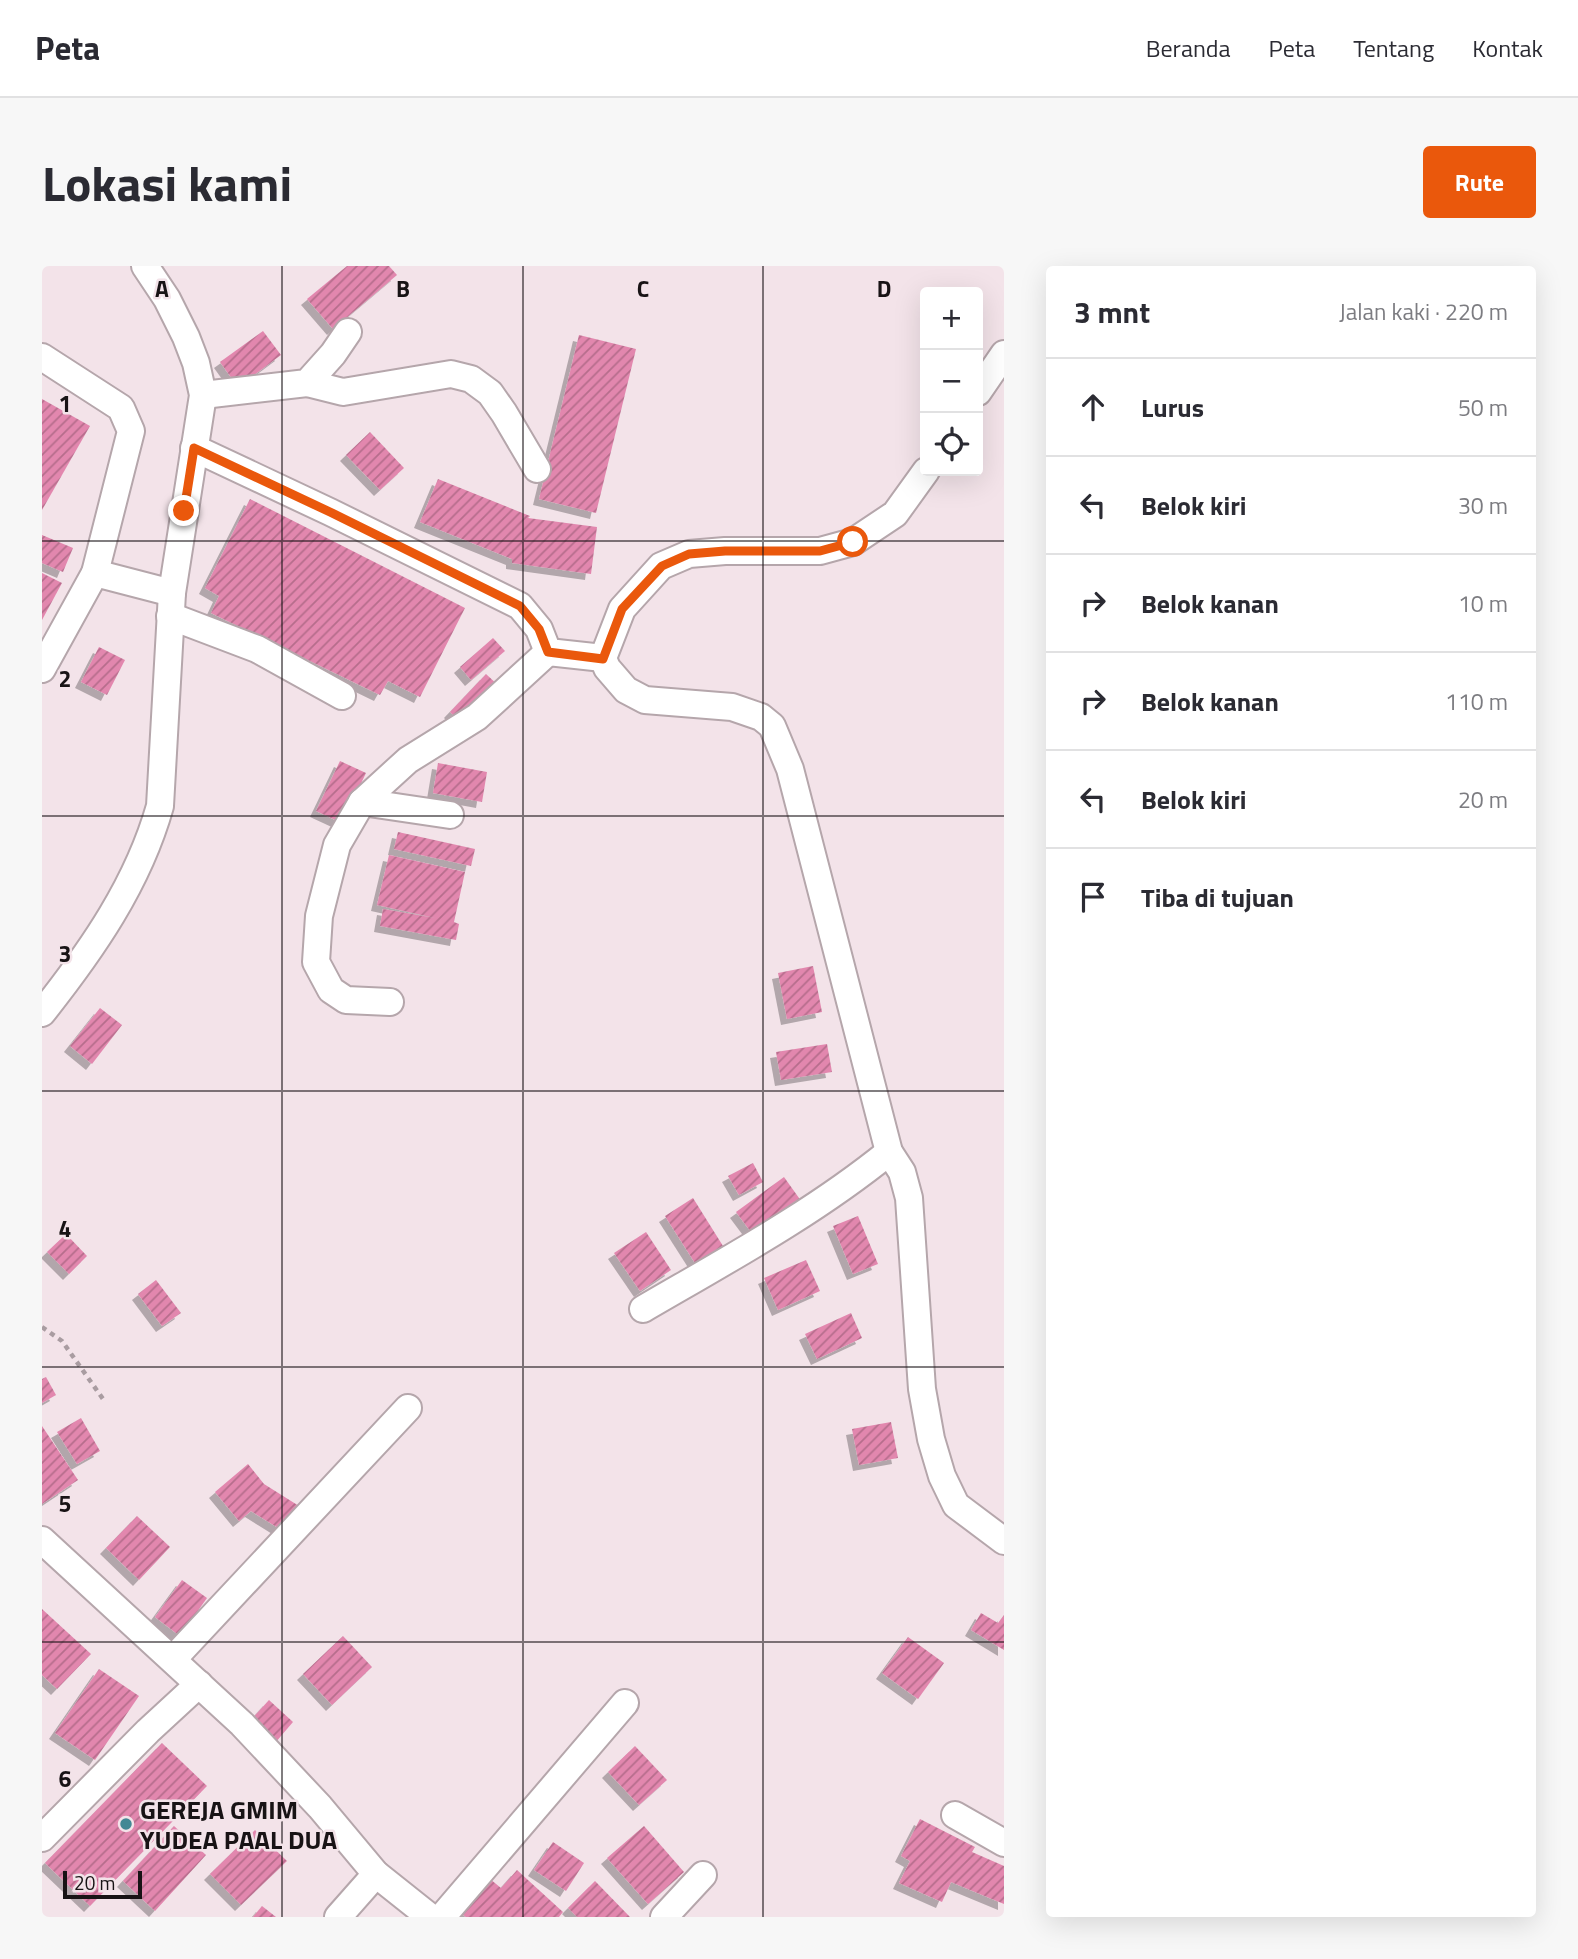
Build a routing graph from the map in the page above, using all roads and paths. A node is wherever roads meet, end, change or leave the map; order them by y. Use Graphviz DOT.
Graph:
graph roads {
  1 [pos="145,266"];
  2 [pos="348,332"];
  3 [pos="1004,354"];
  4 [pos="42,357"];
  5 [pos="307,383"];
  6 [pos="983,386"];
  7 [pos="203,396"];
  8 [pos="194,448"];
  9 [pos="537,469"];
  10 [pos="922,476"];
  11 [pos="95,573"];
  12 [pos="171,605"];
  13 [pos="548,652"];
  14 [pos="603,659"];
  15 [pos="42,669"];
  16 [pos="342,696"];
  17 [pos="362,802"];
  18 [pos="450,815"];
  19 [pos="390,1002"];
  20 [pos="42,1013"];
  21 [pos="889,1152"];
  22 [pos="643,1309"];
  23 [pos="42,1327"];
  24 [pos="103,1399"];
  25 [pos="408,1408"];
  26 [pos="42,1539"];
  27 [pos="1004,1541"];
  28 [pos="173,1659"];
  29 [pos="199,1684"];
  30 [pos="625,1703"];
  31 [pos="955,1815"];
  32 [pos="42,1838"];
  33 [pos="1004,1843"];
  34 [pos="376,1874"];
  35 [pos="703,1875"];
  36 [pos="338,1917"];
  37 [pos="430,1917"];
  38 [pos="442,1917"];
  39 [pos="664,1917"];
  1 -- 7 [label="street"];
  2 -- 5 [label="street"];
  3 -- 6 [label="street"];
  4 -- 11 [label="street"];
  5 -- 7 [label="street"];
  5 -- 9 [label="street"];
  7 -- 8 [label="street"];
  8 -- 12 [label="street"];
  8 -- 13 [label="street"];
  10 -- 14 [label="street"];
  11 -- 12 [label="street"];
  11 -- 15 [label="street"];
  12 -- 16 [label="street"];
  12 -- 20 [label="street"];
  13 -- 14 [label="street"];
  13 -- 17 [label="street"];
  14 -- 21 [label="street"];
  17 -- 18 [label="street"];
  17 -- 19 [label="street"];
  21 -- 22 [label="street"];
  21 -- 27 [label="street"];
  23 -- 24 [label="path"];
  25 -- 28 [label="street"];
  26 -- 28 [label="street"];
  28 -- 29 [label="street"];
  29 -- 32 [label="street"];
  29 -- 34 [label="street"];
  30 -- 38 [label="street"];
  31 -- 33 [label="street"];
  34 -- 36 [label="street"];
  34 -- 37 [label="street"];
  35 -- 39 [label="street"];
}
